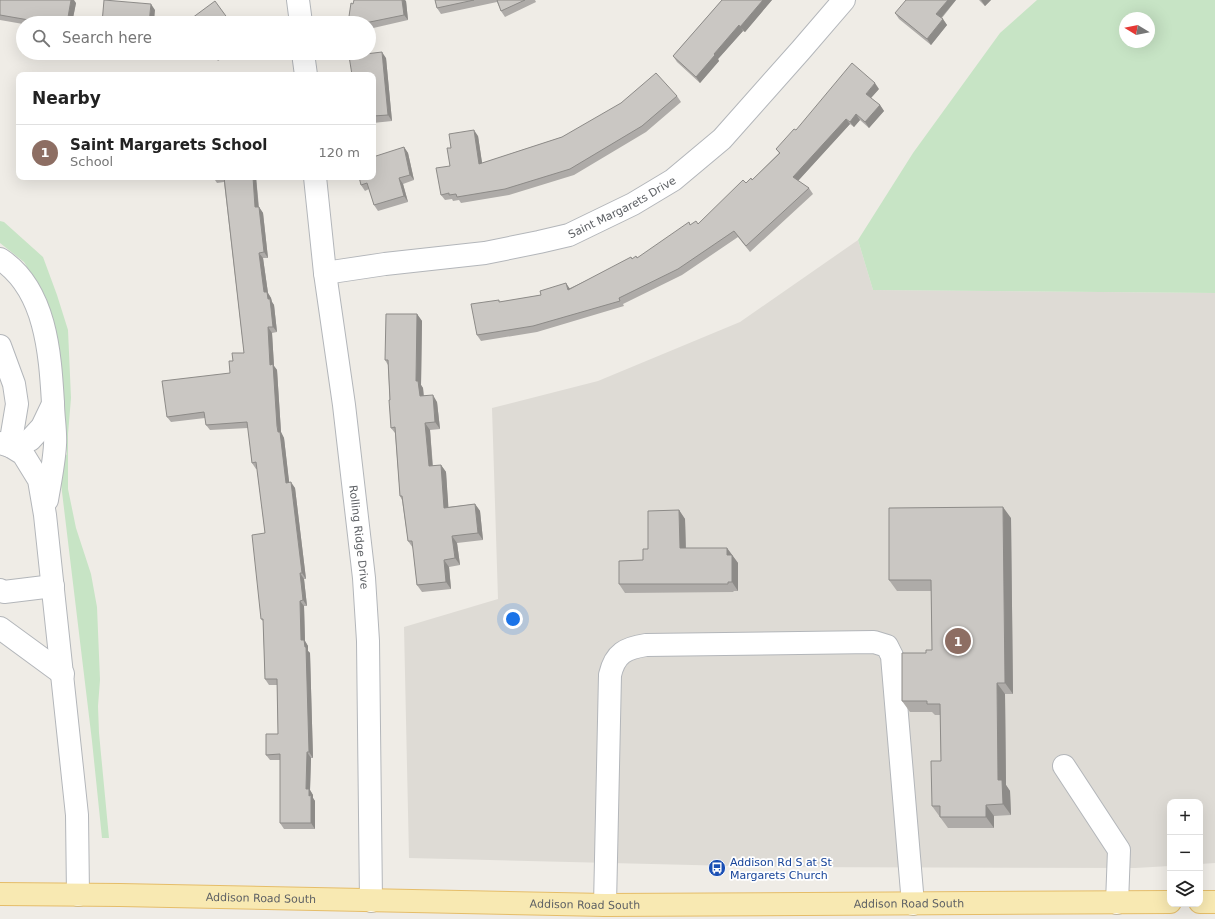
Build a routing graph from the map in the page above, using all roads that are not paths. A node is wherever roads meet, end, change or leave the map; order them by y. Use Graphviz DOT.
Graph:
graph roads {
  1 [pos="298,0"];
  2 [pos="844,0"];
  3 [pos="299,16"];
  4 [pos="305,60"];
  5 [pos="306,72"];
  6 [pos="316,180"];
  7 [pos="0,259"];
  8 [pos="325,273"];
  9 [pos="0,346"];
  10 [pos="5,369"];
  11 [pos="53,404"];
  12 [pos="5,444"];
  13 [pos="45,515"];
  14 [pos="53,586"];
  15 [pos="0,590"];
  16 [pos="0,628"];
  17 [pos="63,674"];
  18 [pos="1064,766"];
  19 [pos="0,894"];
  20 [pos="78,895"];
  21 [pos="371,901"];
  22 [pos="1167,902"];
  23 [pos="1203,902"];
  24 [pos="1215,902"];
  25 [pos="1117,903"];
  26 [pos="913,904"];
  27 [pos="605,905"];
  1 -- 3 [label="street"];
  2 -- 8 [label="street, Saint Margarets Drive"];
  4 -- 5 [label="street"];
  6 -- 8 [label="street, Rolling Ridge Drive"];
  7 -- 11 [label="street"];
  8 -- 21 [label="street, Rolling Ridge Drive"];
  9 -- 10 [label="street"];
  10 -- 12 [label="street"];
  11 -- 12 [label="street"];
  11 -- 13 [label="street"];
  12 -- 13 [label="street"];
  13 -- 14 [label="street"];
  14 -- 15 [label="street"];
  14 -- 17 [label="street"];
  16 -- 17 [label="street"];
  17 -- 20 [label="street"];
  18 -- 25 [label="street"];
  19 -- 20 [label="main road, Addison Road South"];
  20 -- 21 [label="main road, Addison Road South"];
  21 -- 27 [label="main road, Addison Road South"];
  22 -- 25 [label="main road, Addison Road South"];
  23 -- 24 [label="main road"];
  25 -- 26 [label="main road, Addison Road South"];
  26 -- 27 [label="main road, Addison Road South"];
  26 -- 27 [label="street"];
}
